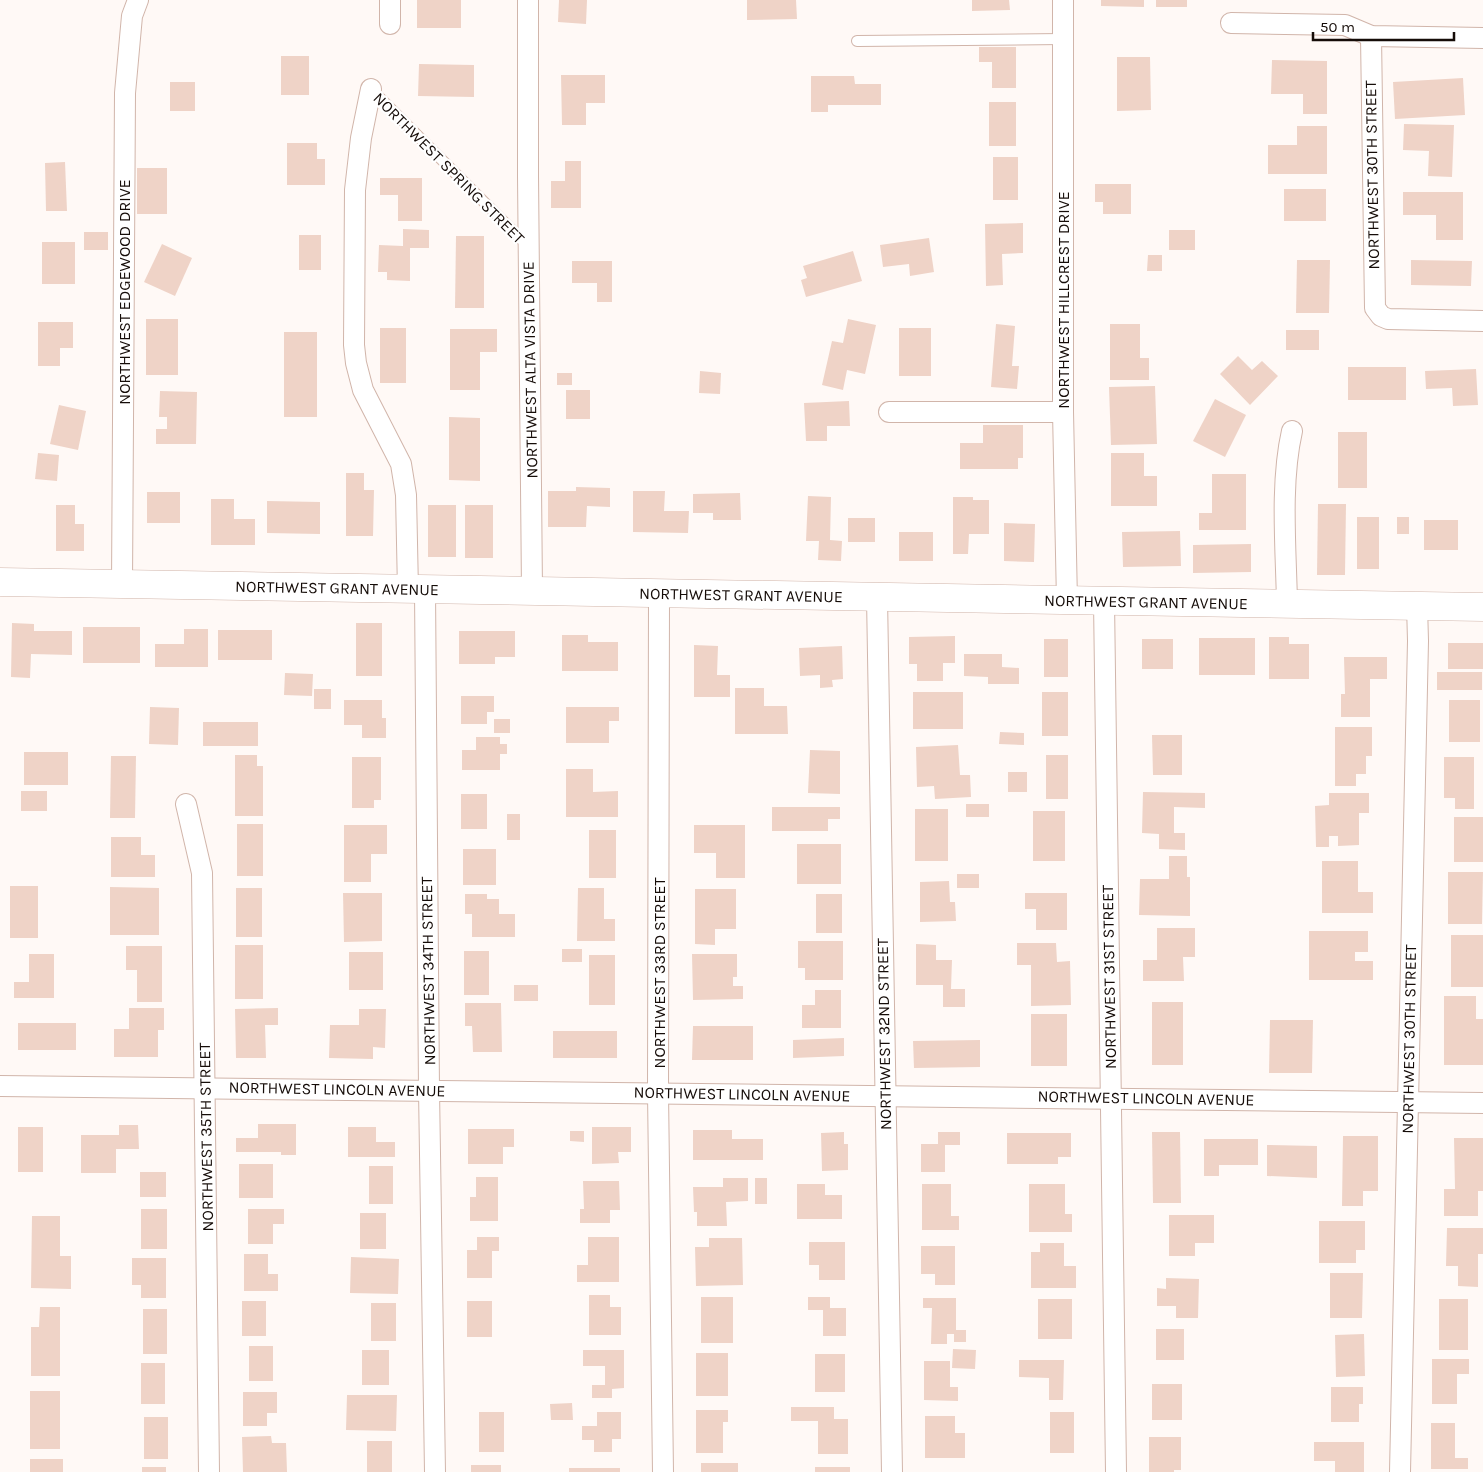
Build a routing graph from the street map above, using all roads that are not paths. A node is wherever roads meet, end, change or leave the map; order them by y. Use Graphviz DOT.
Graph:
graph roads {
  1 [pos="138,0"];
  2 [pos="390,0"];
  3 [pos="528,0"];
  4 [pos="1063,0"];
  5 [pos="1232,23"];
  6 [pos="390,24"];
  7 [pos="1371,36"];
  8 [pos="1483,38"];
  9 [pos="1064,39"];
  10 [pos="857,42"];
  11 [pos="371,89"];
  12 [pos="528,246"];
  13 [pos="1483,321"];
  14 [pos="889,412"];
  15 [pos="1063,412"];
  16 [pos="1292,431"];
  17 [pos="0,582"];
  18 [pos="122,585"];
  19 [pos="416,590"];
  20 [pos="532,590"];
  21 [pos="660,594"];
  22 [pos="877,597"];
  23 [pos="1067,601"];
  24 [pos="1104,601"];
  25 [pos="1287,603"];
  26 [pos="1417,605"];
  27 [pos="1483,607"];
  28 [pos="186,804"];
  29 [pos="0,1086"];
  30 [pos="205,1088"];
  31 [pos="430,1090"];
  32 [pos="658,1093"];
  33 [pos="885,1096"];
  34 [pos="1111,1098"];
  35 [pos="1407,1102"];
  36 [pos="1483,1103"];
  37 [pos="209,1472"];
  38 [pos="435,1472"];
  39 [pos="663,1472"];
  40 [pos="892,1472"];
  41 [pos="1116,1472"];
  42 [pos="1400,1472"];
  1 -- 18 [label="street, NORTHWEST EDGEWOOD DRIVE"];
  2 -- 6 [label="street"];
  3 -- 12 [label="street, NORTHWEST ALTA VISTA DRIVE"];
  4 -- 9 [label="street, NORTHWEST HILLCREST DRIVE"];
  5 -- 7 [label="street"];
  7 -- 8 [label="street"];
  7 -- 13 [label="street, NORTHWEST 30TH STREET"];
  9 -- 10 [label="lane"];
  9 -- 15 [label="street, NORTHWEST HILLCREST DRIVE"];
  11 -- 12 [label="lane, NORTHWEST SPRING STREET"];
  11 -- 19 [label="street, NORTHWEST SPRING STREET"];
  12 -- 20 [label="street, NORTHWEST ALTA VISTA DRIVE"];
  14 -- 15 [label="street"];
  15 -- 23 [label="street, NORTHWEST HILLCREST DRIVE"];
  16 -- 25 [label="street"];
  17 -- 18 [label="street, NORTHWEST GRANT AVENUE"];
  18 -- 19 [label="street, NORTHWEST GRANT AVENUE"];
  19 -- 20 [label="street, NORTHWEST GRANT AVENUE"];
  19 -- 31 [label="street, NORTHWEST 34TH STREET"];
  20 -- 21 [label="street, NORTHWEST GRANT AVENUE"];
  21 -- 22 [label="street, NORTHWEST GRANT AVENUE"];
  21 -- 32 [label="street, NORTHWEST 33RD STREET"];
  22 -- 23 [label="street, NORTHWEST GRANT AVENUE"];
  22 -- 33 [label="street, NORTHWEST 32ND STREET"];
  23 -- 24 [label="street, NORTHWEST GRANT AVENUE"];
  24 -- 25 [label="street, NORTHWEST GRANT AVENUE"];
  24 -- 34 [label="street, NORTHWEST 31ST STREET"];
  25 -- 26 [label="street, NORTHWEST GRANT AVENUE"];
  26 -- 27 [label="street, NORTHWEST GRANT AVENUE"];
  26 -- 35 [label="street, NORTHWEST 30TH STREET"];
  28 -- 30 [label="street, NORTHWEST 35TH STREET"];
  29 -- 30 [label="street, NORTHWEST LINCOLN AVENUE"];
  30 -- 31 [label="street, NORTHWEST LINCOLN AVENUE"];
  30 -- 37 [label="street, NORTHWEST 35TH STREET"];
  31 -- 32 [label="street, NORTHWEST LINCOLN AVENUE"];
  31 -- 38 [label="street, NORTHWEST 34TH STREET"];
  32 -- 33 [label="street, NORTHWEST LINCOLN AVENUE"];
  32 -- 39 [label="street, NORTHWEST 33RD STREET"];
  33 -- 34 [label="street, NORTHWEST LINCOLN AVENUE"];
  33 -- 40 [label="street, NORTHWEST 32ND STREET"];
  34 -- 35 [label="street, NORTHWEST LINCOLN AVENUE"];
  34 -- 41 [label="street, NORTHWEST 31ST STREET"];
  35 -- 36 [label="street, NORTHWEST LINCOLN AVENUE"];
  35 -- 42 [label="street, NORTHWEST 30TH STREET"];
}
